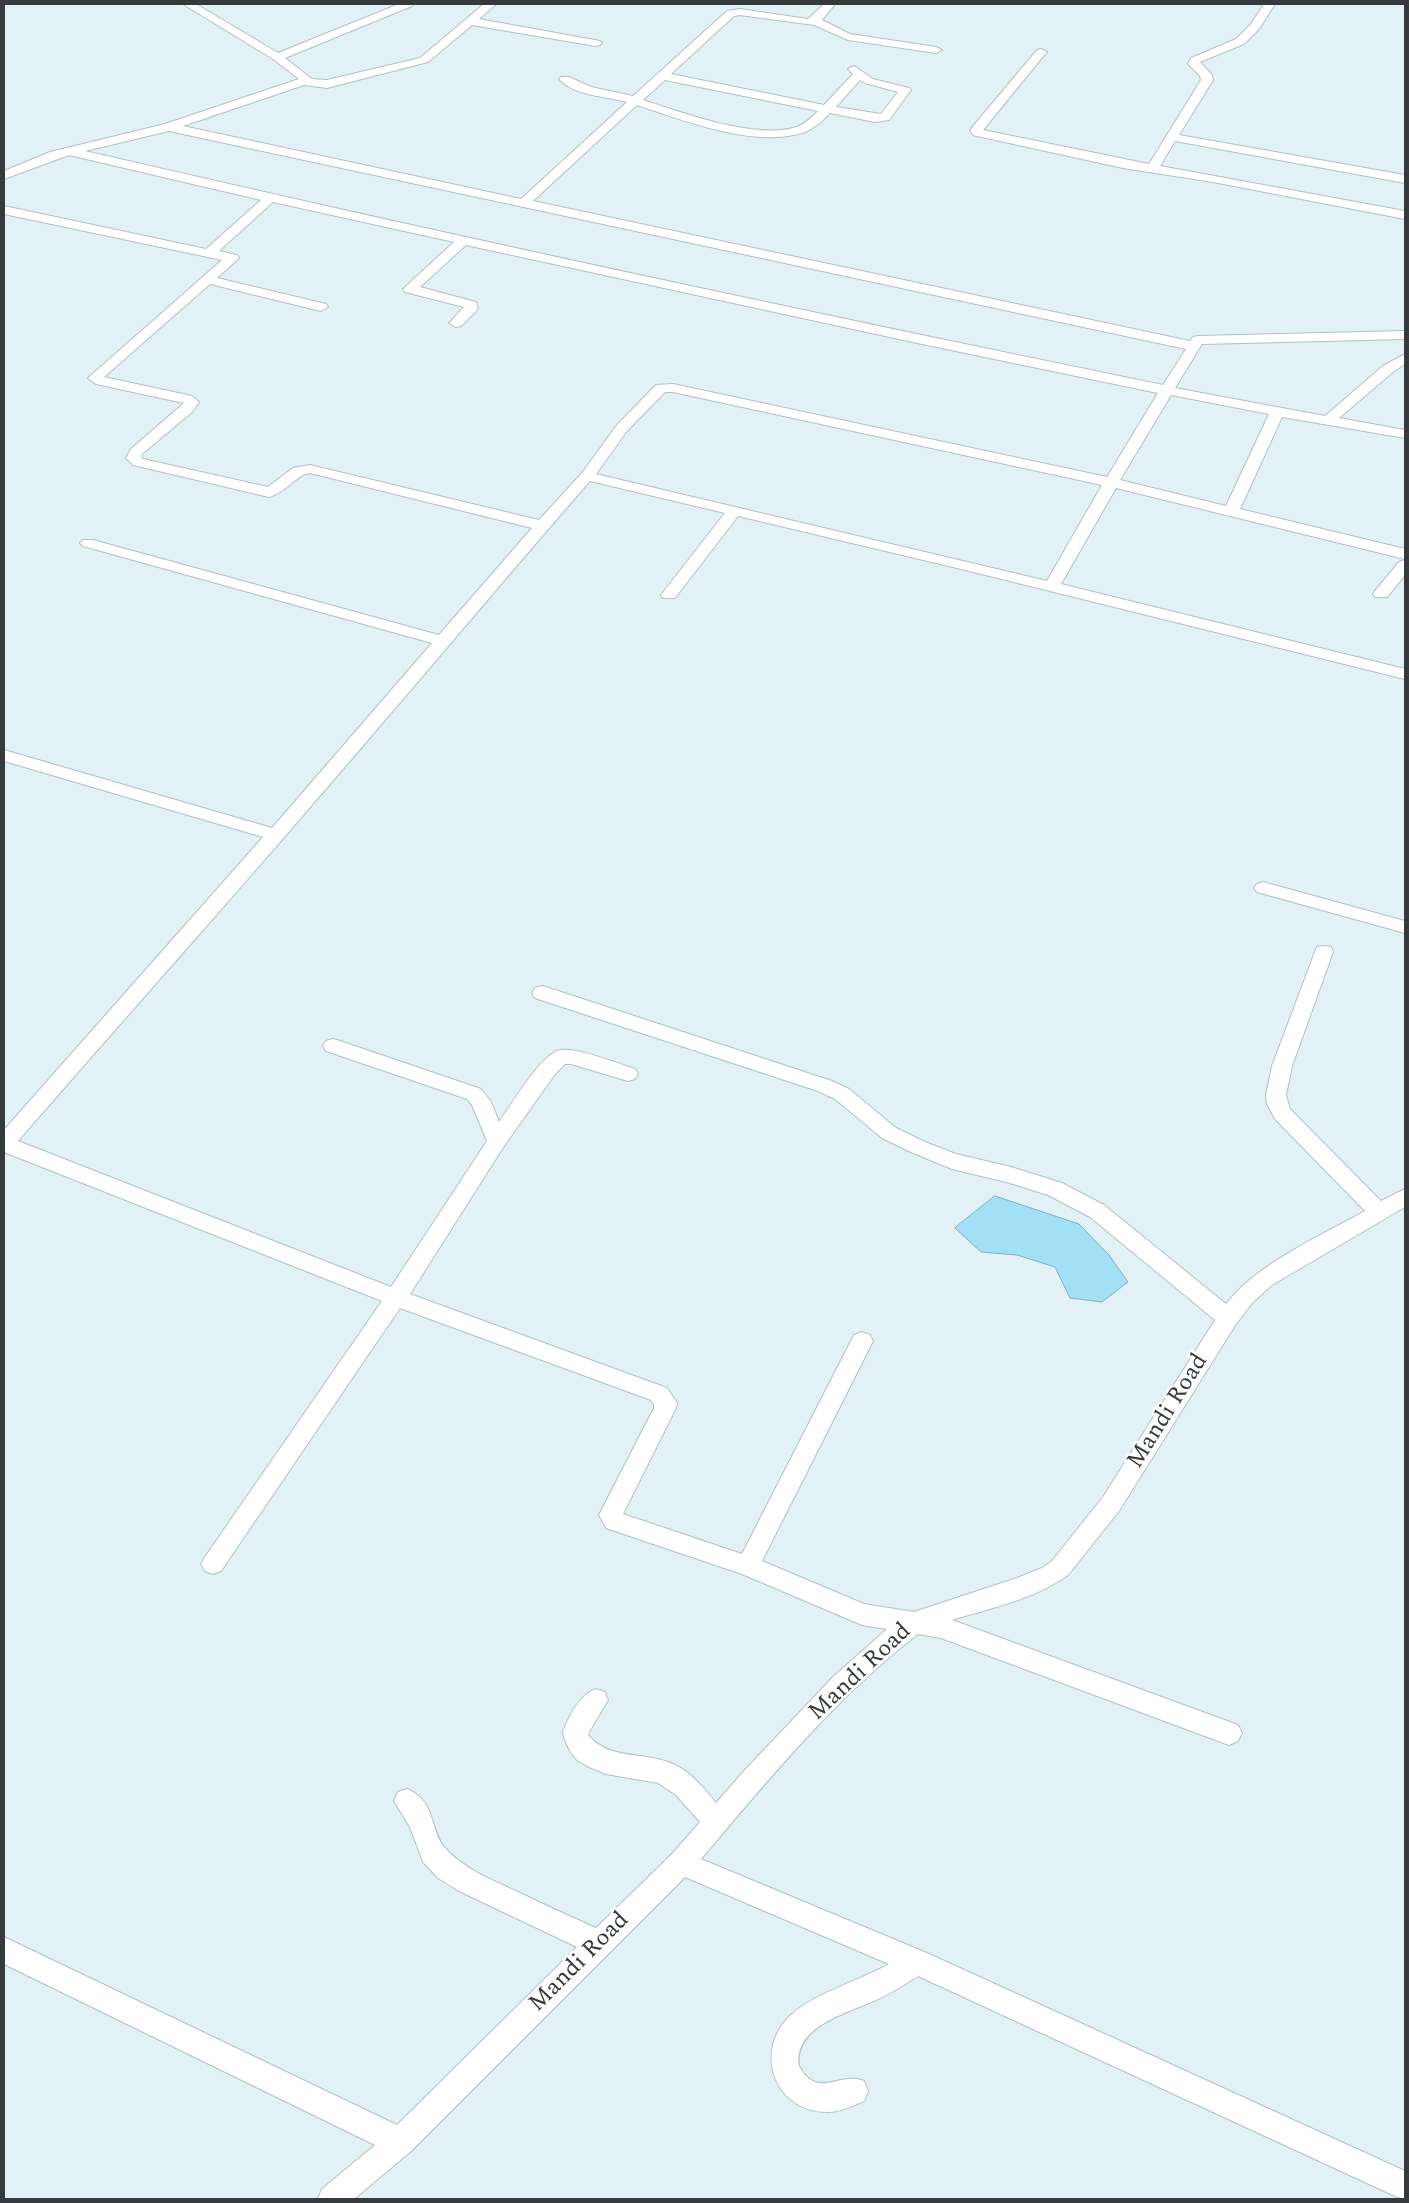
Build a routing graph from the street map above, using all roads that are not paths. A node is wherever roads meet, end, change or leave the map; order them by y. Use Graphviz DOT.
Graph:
graph roads {
  1 [pos="189,4"];
  2 [pos="377,4"];
  3 [pos="408,4"];
  4 [pos="490,4"];
  5 [pos="830,4"];
  6 [pos="1269,4"];
  7 [pos="736,8"];
  8 [pos="395,11"];
  9 [pos="470,21"];
  10 [pos="814,22"];
  11 [pos="596,43"];
  12 [pos="936,50"];
  13 [pos="1041,52"];
  14 [pos="277,57"];
  15 [pos="662,76"];
  16 [pos="565,79"];
  17 [pos="305,82"];
  18 [pos="635,101"];
  19 [pos="826,109"];
  20 [pos="169,127"];
  21 [pos="1172,137"];
  22 [pos="68,151"];
  23 [pos="1152,169"];
  24 [pos="4,175"];
  25 [pos="1405,179"];
  26 [pos="270,198"];
  27 [pos="524,203"];
  28 [pos="4,210"];
  29 [pos="1405,215"];
  30 [pos="464,240"];
  31 [pos="210,252"];
  32 [pos="209,280"];
  33 [pos="322,307"];
  34 [pos="456,323"];
  35 [pos="1405,336"];
  36 [pos="1193,346"];
  37 [pos="1405,358"];
  38 [pos="1388,369"];
  39 [pos="1405,374"];
  40 [pos="1166,390"];
  41 [pos="1277,412"];
  42 [pos="1327,421"];
  43 [pos="1405,434"];
  44 [pos="587,476"];
  45 [pos="1112,483"];
  46 [pos="734,510"];
  47 [pos="1231,512"];
  48 [pos="543,526"];
  49 [pos="88,543"];
  50 [pos="1405,554"];
  51 [pos="1405,565"];
  52 [pos="1052,586"];
  53 [pos="1381,594"];
  54 [pos="669,595"];
  55 [pos="444,641"];
  56 [pos="1405,674"];
  57 [pos="4,755"];
  58 [pos="276,835"];
  59 [pos="1263,888"];
  60 [pos="1405,927"];
  61 [pos="1324,952"];
  62 [pos="542,993"];
  63 [pos="333,1046"];
  64 [pos="628,1074"];
  65 [pos="497,1141"];
  66 [pos="4,1143"];
  67 [pos="1405,1197"];
  68 [pos="1379,1212"];
  69 [pos="397,1296"];
  70 [pos="1228,1318"];
  71 [pos="862,1341"];
  72 [pos="213,1564"];
  73 [pos="748,1566"];
  74 [pos="915,1622"];
  75 [pos="596,1700"];
  76 [pos="1229,1733"];
  77 [pos="407,1801"];
  78 [pos="716,1821"];
  79 [pos="681,1863"];
  80 [pos="600,1944"];
  81 [pos="4,1950"];
  82 [pos="917,1962"];
  83 [pos="854,2091"];
  84 [pos="400,2142"];
  85 [pos="1405,2186"];
  86 [pos="332,2199"];
  1 -- 14 [label="street"];
  2 -- 8 [label="street"];
  3 -- 8 [label="street"];
  4 -- 9 [label="street"];
  5 -- 10 [label="street"];
  6 -- 21 [label="street"];
  7 -- 10 [label="street"];
  7 -- 15 [label="street"];
  8 -- 14 [label="street"];
  9 -- 11 [label="street"];
  9 -- 17 [label="street"];
  10 -- 12 [label="street"];
  13 -- 23 [label="street"];
  14 -- 17 [label="street"];
  15 -- 18 [label="street"];
  15 -- 19 [label="street"];
  16 -- 18 [label="street"];
  17 -- 20 [label="street"];
  18 -- 19 [label="street"];
  18 -- 27 [label="street"];
  19 -- 19 [label="street"];
  20 -- 22 [label="street"];
  20 -- 27 [label="street"];
  21 -- 23 [label="street"];
  21 -- 25 [label="street"];
  22 -- 24 [label="street"];
  22 -- 26 [label="street"];
  23 -- 29 [label="street"];
  26 -- 30 [label="street"];
  26 -- 31 [label="street"];
  27 -- 36 [label="street"];
  28 -- 31 [label="street"];
  30 -- 34 [label="street"];
  30 -- 40 [label="street"];
  31 -- 32 [label="street"];
  32 -- 33 [label="street"];
  32 -- 48 [label="street"];
  35 -- 36 [label="street"];
  36 -- 40 [label="street"];
  37 -- 38 [label="street"];
  38 -- 39 [label="street"];
  38 -- 42 [label="street"];
  40 -- 41 [label="street"];
  40 -- 45 [label="street"];
  41 -- 42 [label="street"];
  41 -- 47 [label="street"];
  42 -- 43 [label="street"];
  44 -- 45 [label="street"];
  44 -- 46 [label="street"];
  44 -- 48 [label="street"];
  45 -- 47 [label="street"];
  45 -- 52 [label="street"];
  46 -- 52 [label="street"];
  46 -- 54 [label="street"];
  47 -- 50 [label="street"];
  48 -- 55 [label="street"];
  49 -- 55 [label="street"];
  51 -- 53 [label="street"];
  52 -- 56 [label="street"];
  55 -- 58 [label="street"];
  57 -- 58 [label="street"];
  58 -- 66 [label="street"];
  59 -- 60 [label="street"];
  61 -- 68 [label="street"];
  62 -- 70 [label="street"];
  63 -- 65 [label="street"];
  64 -- 65 [label="street"];
  65 -- 69 [label="street"];
  66 -- 69 [label="street"];
  67 -- 68 [label="street, Mandi Road"];
  68 -- 70 [label="street, Mandi Road"];
  69 -- 72 [label="street"];
  69 -- 73 [label="street"];
  70 -- 74 [label="street, Mandi Road"];
  71 -- 73 [label="street"];
  73 -- 74 [label="street"];
  74 -- 76 [label="street"];
  74 -- 78 [label="street, Mandi Road"];
  75 -- 78 [label="street"];
  77 -- 80 [label="street"];
  78 -- 79 [label="street, Mandi Road"];
  79 -- 80 [label="street, Mandi Road"];
  79 -- 82 [label="street"];
  80 -- 84 [label="street, Mandi Road"];
  81 -- 84 [label="street"];
  82 -- 83 [label="street"];
  82 -- 85 [label="street"];
  84 -- 86 [label="street, Mandi Road"];
}
